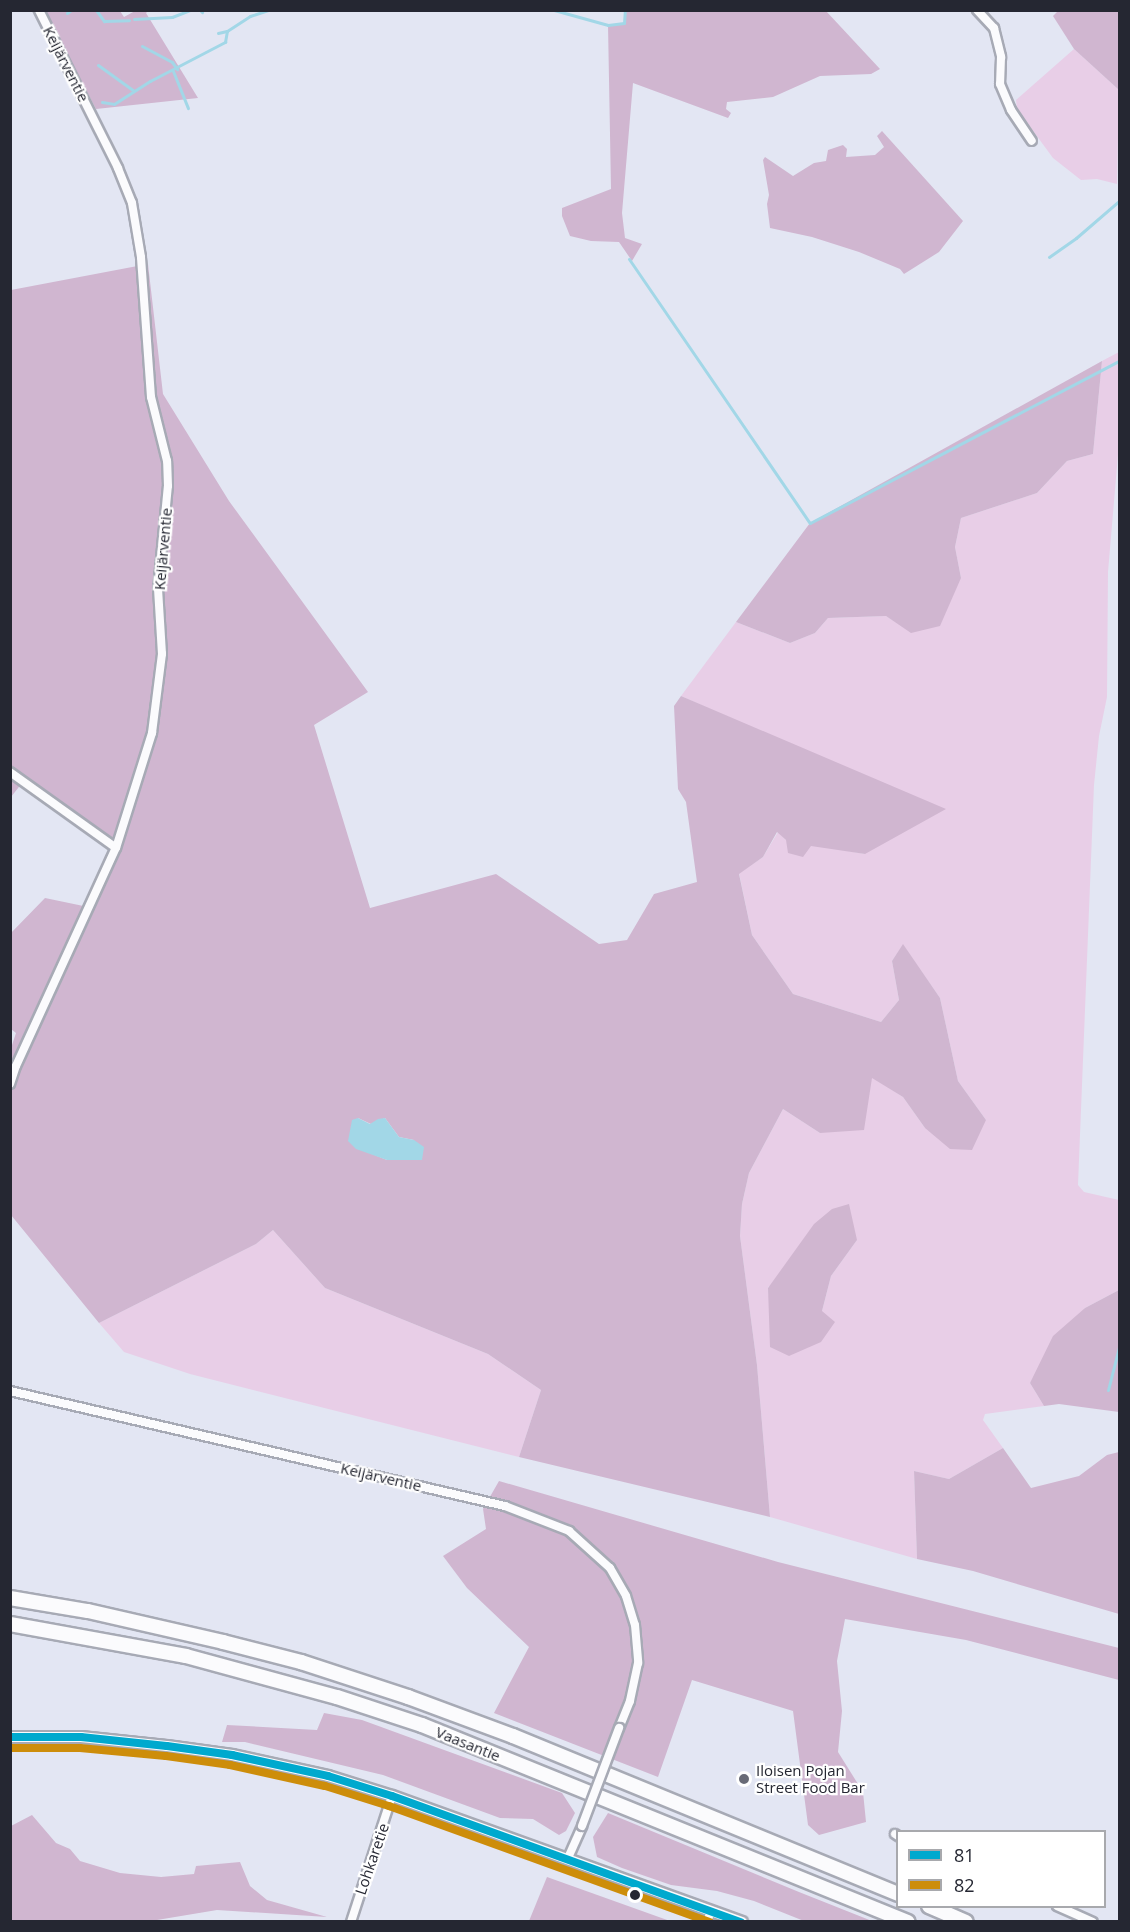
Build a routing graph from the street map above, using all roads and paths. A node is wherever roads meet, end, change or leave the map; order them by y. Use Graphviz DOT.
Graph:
graph roads {
  1 [pos="39,10"];
  2 [pos="977,10"];
  3 [pos="1032,141"];
  4 [pos="10,772"];
  5 [pos="116,848"];
  6 [pos="10,1084"];
  7 [pos="10,1391"];
  8 [pos="10,1598"];
  9 [pos="10,1624"];
  10 [pos="10,1737"];
  11 [pos="392,1796"];
  12 [pos="568,1858"];
  13 [pos="896,1894"];
  14 [pos="934,1908"];
  15 [pos="1062,1908"];
  16 [pos="711,1911"];
  17 [pos="351,1922"];
  18 [pos="707,1922"];
  19 [pos="742,1922"];
  20 [pos="908,1922"];
  21 [pos="966,1922"];
  22 [pos="1093,1922"];
  1 -- 5 [label="street, Keijärventie"];
  2 -- 3 [label="street"];
  4 -- 5 [label="street"];
  5 -- 6 [label="street, Keijärventie"];
  7 -- 12 [label="street, Keijärventie, bridge"];
  8 -- 13 [label="highway, Vaasantie"];
  9 -- 20 [label="highway, Vaasantie"];
  10 -- 11 [label="main road"];
  11 -- 12 [label="main road"];
  11 -- 17 [label="street, Lohkaretie"];
  12 -- 16 [label="main road"];
  14 -- 21 [label="highway"];
  15 -- 22 [label="street"];
  16 -- 18 [label="street"];
  16 -- 19 [label="main road"];
}
